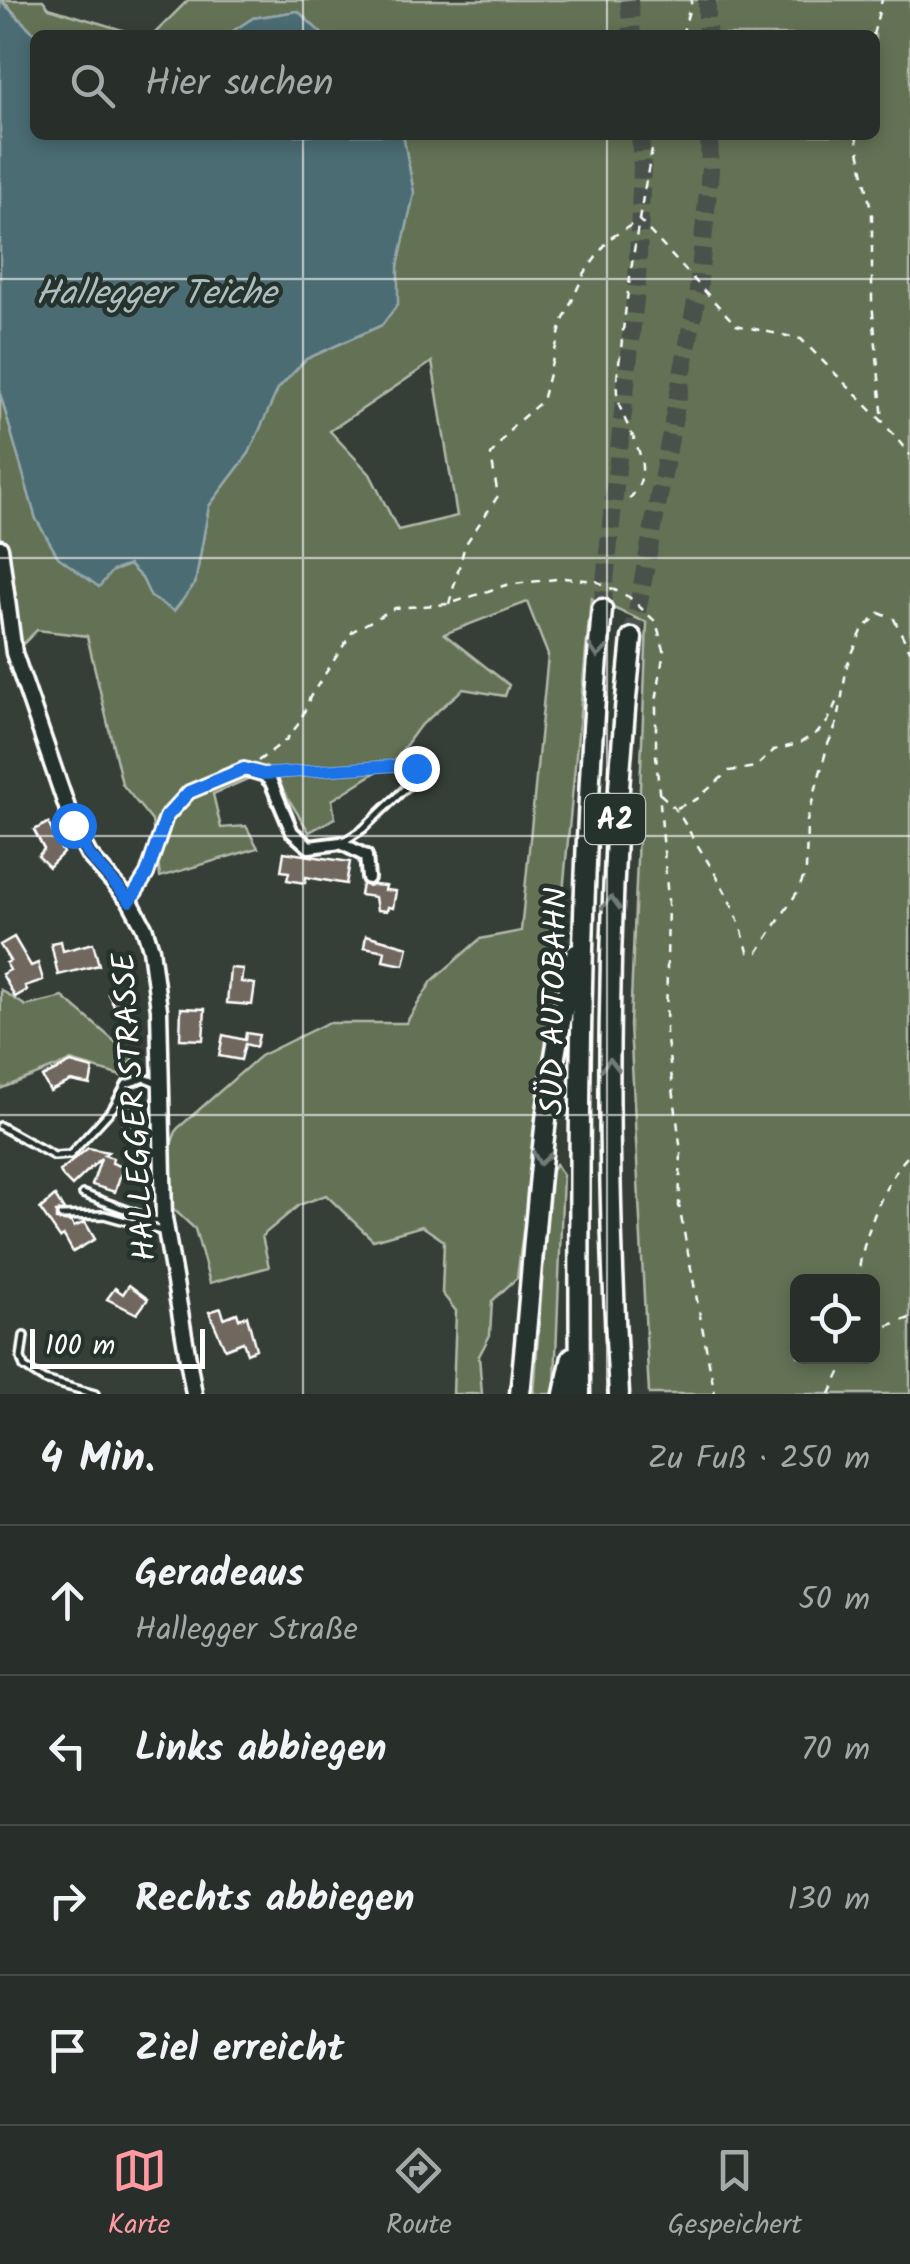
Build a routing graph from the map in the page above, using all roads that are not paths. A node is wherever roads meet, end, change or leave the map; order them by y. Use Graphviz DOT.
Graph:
graph roads {
  1 [pos="0,548"];
  2 [pos="602,609"];
  3 [pos="632,638"];
  4 [pos="264,774"];
  5 [pos="341,843"];
  6 [pos="368,878"];
  7 [pos="130,901"];
  8 [pos="584,924"];
  9 [pos="162,1085"];
  10 [pos="0,1126"];
  11 [pos="83,1194"];
  12 [pos="61,1216"];
  13 [pos="166,1228"];
  14 [pos="579,1327"];
  15 [pos="24,1336"];
  16 [pos="616,1338"];
  17 [pos="94,1394"];
  18 [pos="194,1394"];
  19 [pos="520,1394"];
  20 [pos="564,1394"];
  21 [pos="580,1394"];
  22 [pos="619,1394"];
  23 [pos="628,1394"];
  1 -- 7 [label="main road, HALLEGGER STRASSE"];
  2 -- 8 [label="highway, SÜD AUTOBAHN / A2, one-way"];
  16 -- 3 [label="highway, SÜD AUTOBAHN / A2, one-way"];
  4 -- 5 [label="street"];
  4 -- 5 [label="lane"];
  4 -- 7 [label="street"];
  5 -- 6 [label="street"];
  7 -- 9 [label="main road, HALLEGGER STRASSE"];
  8 -- 14 [label="highway, SÜD AUTOBAHN / A2"];
  8 -- 19 [label="highway, one-way"];
  9 -- 10 [label="lane"];
  9 -- 13 [label="main road, HALLEGGER STRASSE"];
  11 -- 13 [label="lane"];
  12 -- 13 [label="lane"];
  13 -- 18 [label="main road, HALLEGGER STRASSE"];
  14 -- 20 [label="highway"];
  14 -- 21 [label="highway, SÜD AUTOBAHN / A2"];
  15 -- 17 [label="lane"];
  16 -- 22 [label="highway, SÜD AUTOBAHN / A2"];
  16 -- 23 [label="highway"];
}
